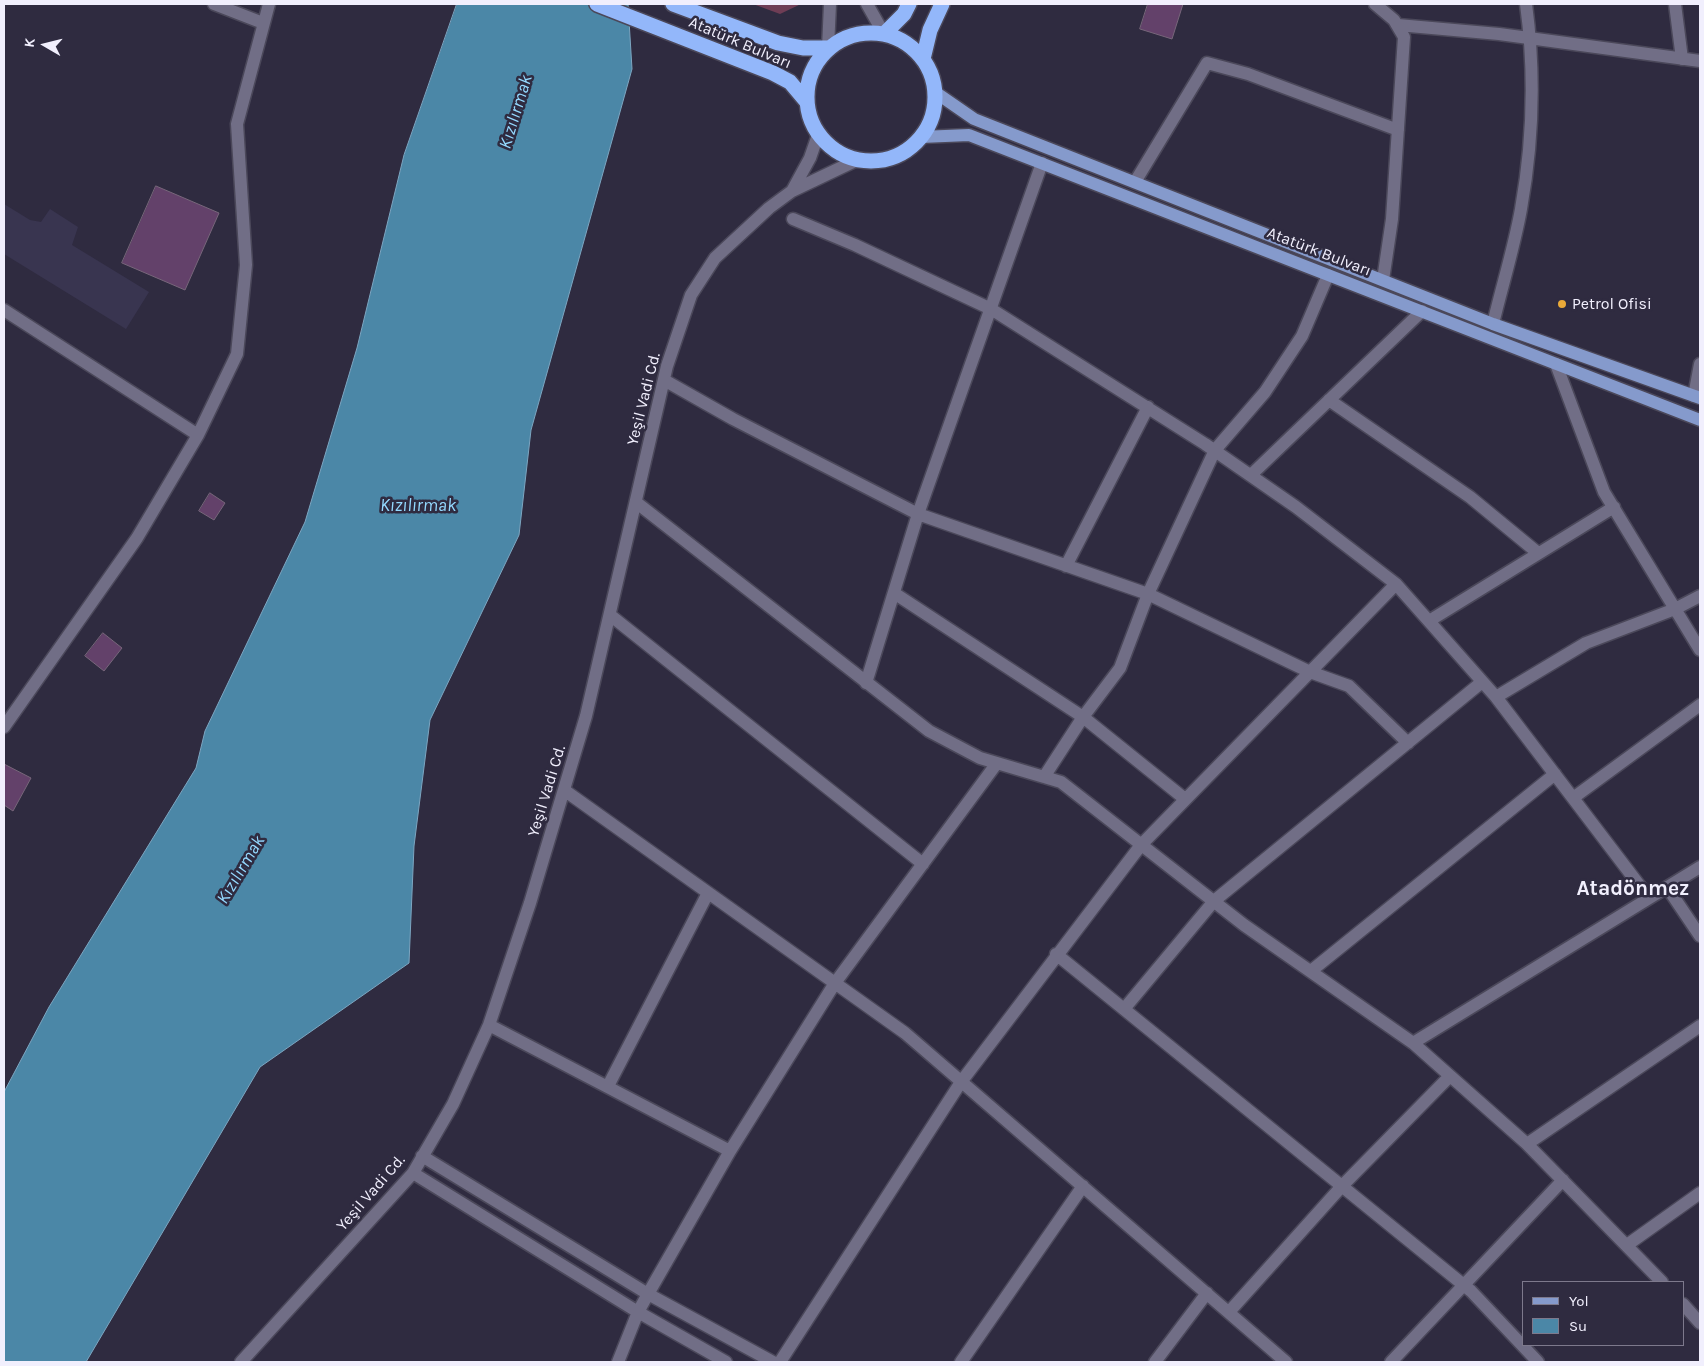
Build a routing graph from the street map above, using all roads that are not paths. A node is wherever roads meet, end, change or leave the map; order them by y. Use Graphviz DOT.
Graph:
graph roads {
  1 [pos="214,4"];
  2 [pos="269,4"];
  3 [pos="598,4"];
  4 [pos="673,4"];
  5 [pos="832,4"];
  6 [pos="868,4"];
  7 [pos="909,4"];
  8 [pos="942,4"];
  9 [pos="1375,4"];
  10 [pos="1526,4"];
  11 [pos="1675,4"];
  12 [pos="263,23"];
  13 [pos="1398,25"];
  14 [pos="884,34"];
  15 [pos="1531,39"];
  16 [pos="828,48"];
  17 [pos="923,59"];
  18 [pos="1682,59"];
  19 [pos="1700,61"];
  20 [pos="935,92"];
  21 [pos="806,101"];
  22 [pos="1398,130"];
  23 [pos="818,135"];
  24 [pos="921,137"];
  25 [pos="857,160"];
  26 [pos="1042,163"];
  27 [pos="1135,182"];
  28 [pos="792,191"];
  29 [pos="793,219"];
  30 [pos="1328,275"];
  31 [pos="1383,280"];
  32 [pos="991,309"];
  33 [pos="4,310"];
  34 [pos="1422,311"];
  35 [pos="1492,324"];
  36 [pos="1556,364"];
  37 [pos="1700,364"];
  38 [pos="664,380"];
  39 [pos="1697,397"];
  40 [pos="1329,400"];
  41 [pos="1148,407"];
  42 [pos="1700,420"];
  43 [pos="198,434"];
  44 [pos="1215,450"];
  45 [pos="1251,476"];
  46 [pos="637,502"];
  47 [pos="1614,507"];
  48 [pos="918,514"];
  49 [pos="1538,553"];
  50 [pos="1066,566"];
  51 [pos="1396,584"];
  52 [pos="894,593"];
  53 [pos="1148,594"];
  54 [pos="1700,596"];
  55 [pos="1675,609"];
  56 [pos="610,615"];
  57 [pos="1429,621"];
  58 [pos="1700,650"];
  59 [pos="1310,672"];
  60 [pos="1482,682"];
  61 [pos="866,683"];
  62 [pos="1496,697"];
  63 [pos="1700,705"];
  64 [pos="1084,717"];
  65 [pos="5,724"];
  66 [pos="1408,743"];
  67 [pos="997,763"];
  68 [pos="1555,774"];
  69 [pos="1044,777"];
  70 [pos="564,790"];
  71 [pos="1573,798"];
  72 [pos="1185,799"];
  73 [pos="1141,844"];
  74 [pos="923,864"];
  75 [pos="1700,867"];
  76 [pos="1667,887"];
  77 [pos="708,893"];
  78 [pos="1649,898"];
  79 [pos="1214,901"];
  80 [pos="1700,936"];
  81 [pos="1056,954"];
  82 [pos="1311,971"];
  83 [pos="835,983"];
  84 [pos="1124,1009"];
  85 [pos="489,1025"];
  86 [pos="1700,1026"];
  87 [pos="1413,1043"];
  88 [pos="1450,1076"];
  89 [pos="961,1082"];
  90 [pos="608,1086"];
  91 [pos="1527,1144"];
  92 [pos="730,1151"];
  93 [pos="422,1156"];
  94 [pos="413,1174"];
  95 [pos="1563,1180"];
  96 [pos="1082,1186"];
  97 [pos="1342,1186"];
  98 [pos="1700,1193"];
  99 [pos="1627,1245"];
  100 [pos="1661,1281"];
  101 [pos="1463,1285"];
  102 [pos="1207,1293"];
  103 [pos="648,1294"];
  104 [pos="1684,1305"];
  105 [pos="638,1312"];
  106 [pos="1229,1312"];
  107 [pos="1700,1322"];
  108 [pos="1522,1346"];
  109 [pos="1522,1346"];
  110 [pos="241,1362"];
  111 [pos="618,1362"];
  112 [pos="726,1362"];
  113 [pos="772,1362"];
  114 [pos="780,1362"];
  115 [pos="961,1362"];
  116 [pos="1155,1362"];
  117 [pos="1286,1362"];
  118 [pos="1391,1362"];
  119 [pos="1538,1362"];
  1 -- 12 [label="street"];
  2 -- 12 [label="street"];
  3 -- 21 [label="highway, Atatürk Bulvarı"];
  4 -- 16 [label="highway, Atatürk Bulvarı"];
  5 -- 16 [label="street"];
  6 -- 14 [label="street"];
  7 -- 14 [label="highway"];
  8 -- 17 [label="highway"];
  9 -- 13 [label="street"];
  10 -- 15 [label="street"];
  11 -- 18 [label="street"];
  12 -- 43 [label="street"];
  13 -- 15 [label="street"];
  13 -- 22 [label="street"];
  14 -- 16 [label="highway, Atatürk Bulvarı"];
  14 -- 17 [label="highway, Atatürk Bulvarı"];
  15 -- 18 [label="street"];
  15 -- 35 [label="street"];
  16 -- 21 [label="highway, Atatürk Bulvarı"];
  17 -- 20 [label="highway, Atatürk Bulvarı"];
  18 -- 19 [label="street"];
  20 -- 24 [label="highway, Atatürk Bulvarı"];
  20 -- 27 [label="main road, Atatürk Bulvarı"];
  21 -- 23 [label="highway, Atatürk Bulvarı"];
  22 -- 27 [label="street"];
  22 -- 31 [label="street"];
  23 -- 25 [label="highway, Atatürk Bulvarı"];
  23 -- 28 [label="street"];
  24 -- 25 [label="highway, Atatürk Bulvarı"];
  24 -- 26 [label="main road, Atatürk Bulvarı"];
  25 -- 28 [label="street"];
  26 -- 30 [label="main road, Atatürk Bulvarı"];
  26 -- 32 [label="street"];
  27 -- 31 [label="main road, Atatürk Bulvarı"];
  28 -- 38 [label="street, Yeşil Vadi Cd."];
  29 -- 32 [label="street"];
  30 -- 34 [label="main road, Atatürk Bulvarı"];
  30 -- 44 [label="street"];
  31 -- 35 [label="main road, Atatürk Bulvarı"];
  32 -- 41 [label="street"];
  32 -- 48 [label="street"];
  33 -- 43 [label="street"];
  34 -- 36 [label="main road, Atatürk Bulvarı"];
  34 -- 40 [label="street"];
  35 -- 39 [label="main road, Atatürk Bulvarı"];
  36 -- 42 [label="main road, Atatürk Bulvarı"];
  36 -- 47 [label="street"];
  37 -- 39 [label="street"];
  38 -- 46 [label="street, Yeşil Vadi Cd."];
  38 -- 48 [label="street"];
  40 -- 45 [label="street"];
  40 -- 49 [label="street"];
  41 -- 44 [label="street"];
  41 -- 50 [label="street"];
  43 -- 65 [label="street"];
  44 -- 45 [label="street"];
  44 -- 53 [label="street"];
  45 -- 51 [label="street"];
  46 -- 56 [label="street, Yeşil Vadi Cd."];
  46 -- 61 [label="street"];
  47 -- 49 [label="street"];
  47 -- 55 [label="street"];
  48 -- 50 [label="street"];
  48 -- 52 [label="street"];
  49 -- 57 [label="street"];
  50 -- 53 [label="street"];
  51 -- 57 [label="street"];
  51 -- 59 [label="street"];
  52 -- 61 [label="street"];
  52 -- 64 [label="street"];
  53 -- 59 [label="street"];
  53 -- 64 [label="street"];
  54 -- 55 [label="street"];
  55 -- 58 [label="street"];
  55 -- 62 [label="street"];
  56 -- 70 [label="street, Yeşil Vadi Cd."];
  56 -- 74 [label="street"];
  57 -- 60 [label="street"];
  59 -- 66 [label="street"];
  59 -- 72 [label="street"];
  60 -- 62 [label="street"];
  60 -- 66 [label="street"];
  61 -- 67 [label="street"];
  62 -- 68 [label="street"];
  63 -- 71 [label="street"];
  64 -- 69 [label="street"];
  64 -- 72 [label="street"];
  66 -- 79 [label="street"];
  67 -- 69 [label="street"];
  67 -- 74 [label="street"];
  68 -- 71 [label="street"];
  68 -- 82 [label="street"];
  69 -- 73 [label="street"];
  70 -- 77 [label="street"];
  70 -- 85 [label="street, Yeşil Vadi Cd."];
  71 -- 78 [label="street"];
  72 -- 73 [label="street"];
  73 -- 79 [label="street"];
  73 -- 81 [label="street"];
  74 -- 83 [label="street"];
  75 -- 76 [label="street"];
  76 -- 78 [label="street"];
  76 -- 80 [label="street"];
  77 -- 83 [label="street"];
  77 -- 90 [label="street"];
  78 -- 87 [label="street"];
  79 -- 82 [label="street"];
  79 -- 84 [label="street"];
  81 -- 84 [label="street"];
  81 -- 89 [label="street"];
  82 -- 87 [label="street"];
  83 -- 89 [label="street"];
  83 -- 92 [label="street"];
  84 -- 97 [label="street"];
  85 -- 90 [label="street"];
  85 -- 93 [label="street, Yeşil Vadi Cd."];
  86 -- 91 [label="street"];
  87 -- 88 [label="street"];
  88 -- 91 [label="street"];
  88 -- 97 [label="street"];
  89 -- 96 [label="street"];
  89 -- 114 [label="street"];
  90 -- 92 [label="street"];
  91 -- 95 [label="street"];
  92 -- 103 [label="street"];
  93 -- 94 [label="street, Yeşil Vadi Cd."];
  93 -- 103 [label="street"];
  94 -- 105 [label="street"];
  94 -- 110 [label="street, Yeşil Vadi Cd."];
  95 -- 99 [label="street"];
  95 -- 101 [label="street"];
  96 -- 102 [label="street"];
  96 -- 115 [label="street"];
  97 -- 101 [label="street"];
  97 -- 106 [label="street"];
  98 -- 99 [label="street"];
  99 -- 100 [label="street"];
  101 -- 109 [label="street"];
  101 -- 118 [label="street"];
  102 -- 106 [label="street"];
  102 -- 116 [label="street"];
  103 -- 105 [label="street"];
  103 -- 113 [label="street"];
  104 -- 107 [label="street"];
  105 -- 111 [label="street"];
  105 -- 112 [label="street"];
  106 -- 117 [label="street"];
  108 -- 119 [label="street"];
}
